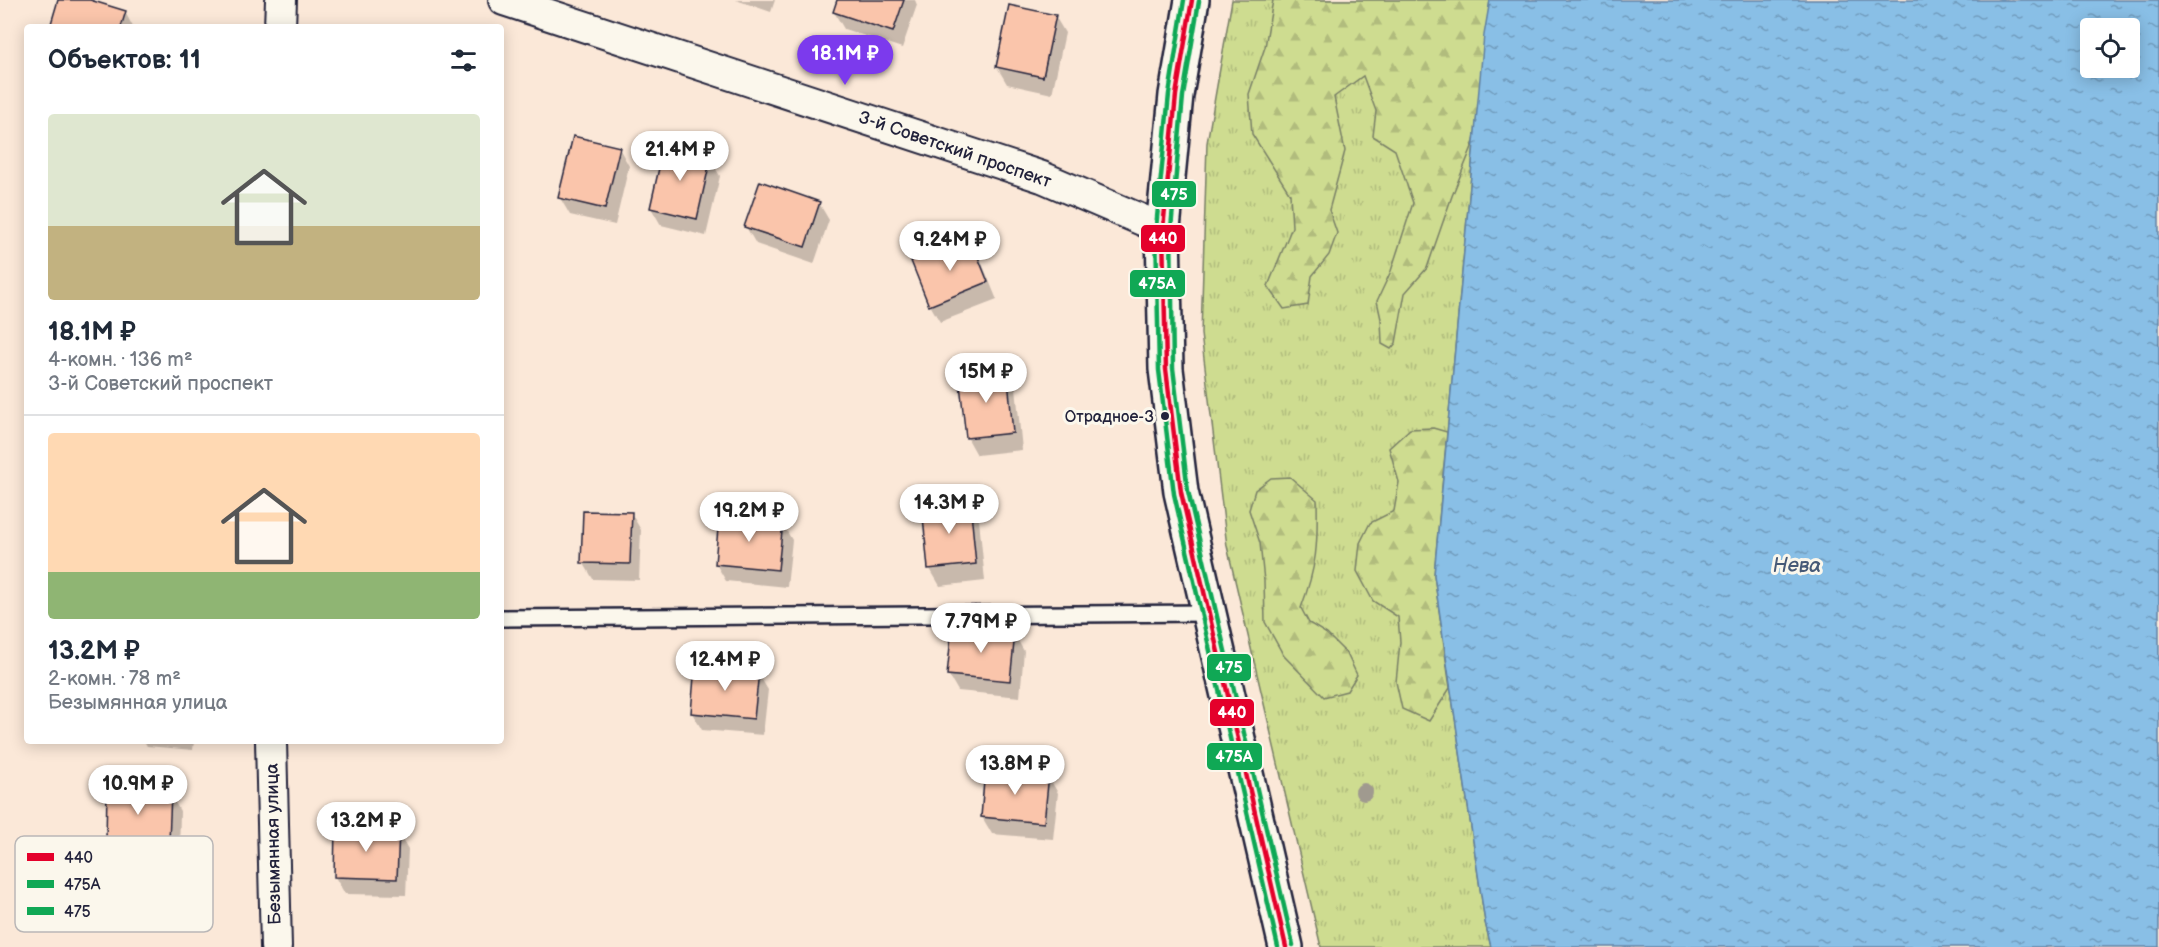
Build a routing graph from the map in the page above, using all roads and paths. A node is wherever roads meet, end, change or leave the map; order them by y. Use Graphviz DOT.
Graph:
graph roads {
  1 [pos="281,0"];
  2 [pos="504,0"];
  3 [pos="1192,0"];
  4 [pos="280,24"];
  5 [pos="1164,229"];
  6 [pos="1209,613"];
  7 [pos="504,618"];
  8 [pos="271,744"];
  9 [pos="276,947"];
  10 [pos="1286,947"];
  1 -- 4 [label="street"];
  2 -- 5 [label="street, 3-й Советский проспект"];
  3 -- 5 [label="main road"];
  5 -- 6 [label="main road"];
  6 -- 7 [label="lane"];
  6 -- 10 [label="main road"];
  8 -- 9 [label="street, Безымянная улица"];
}
